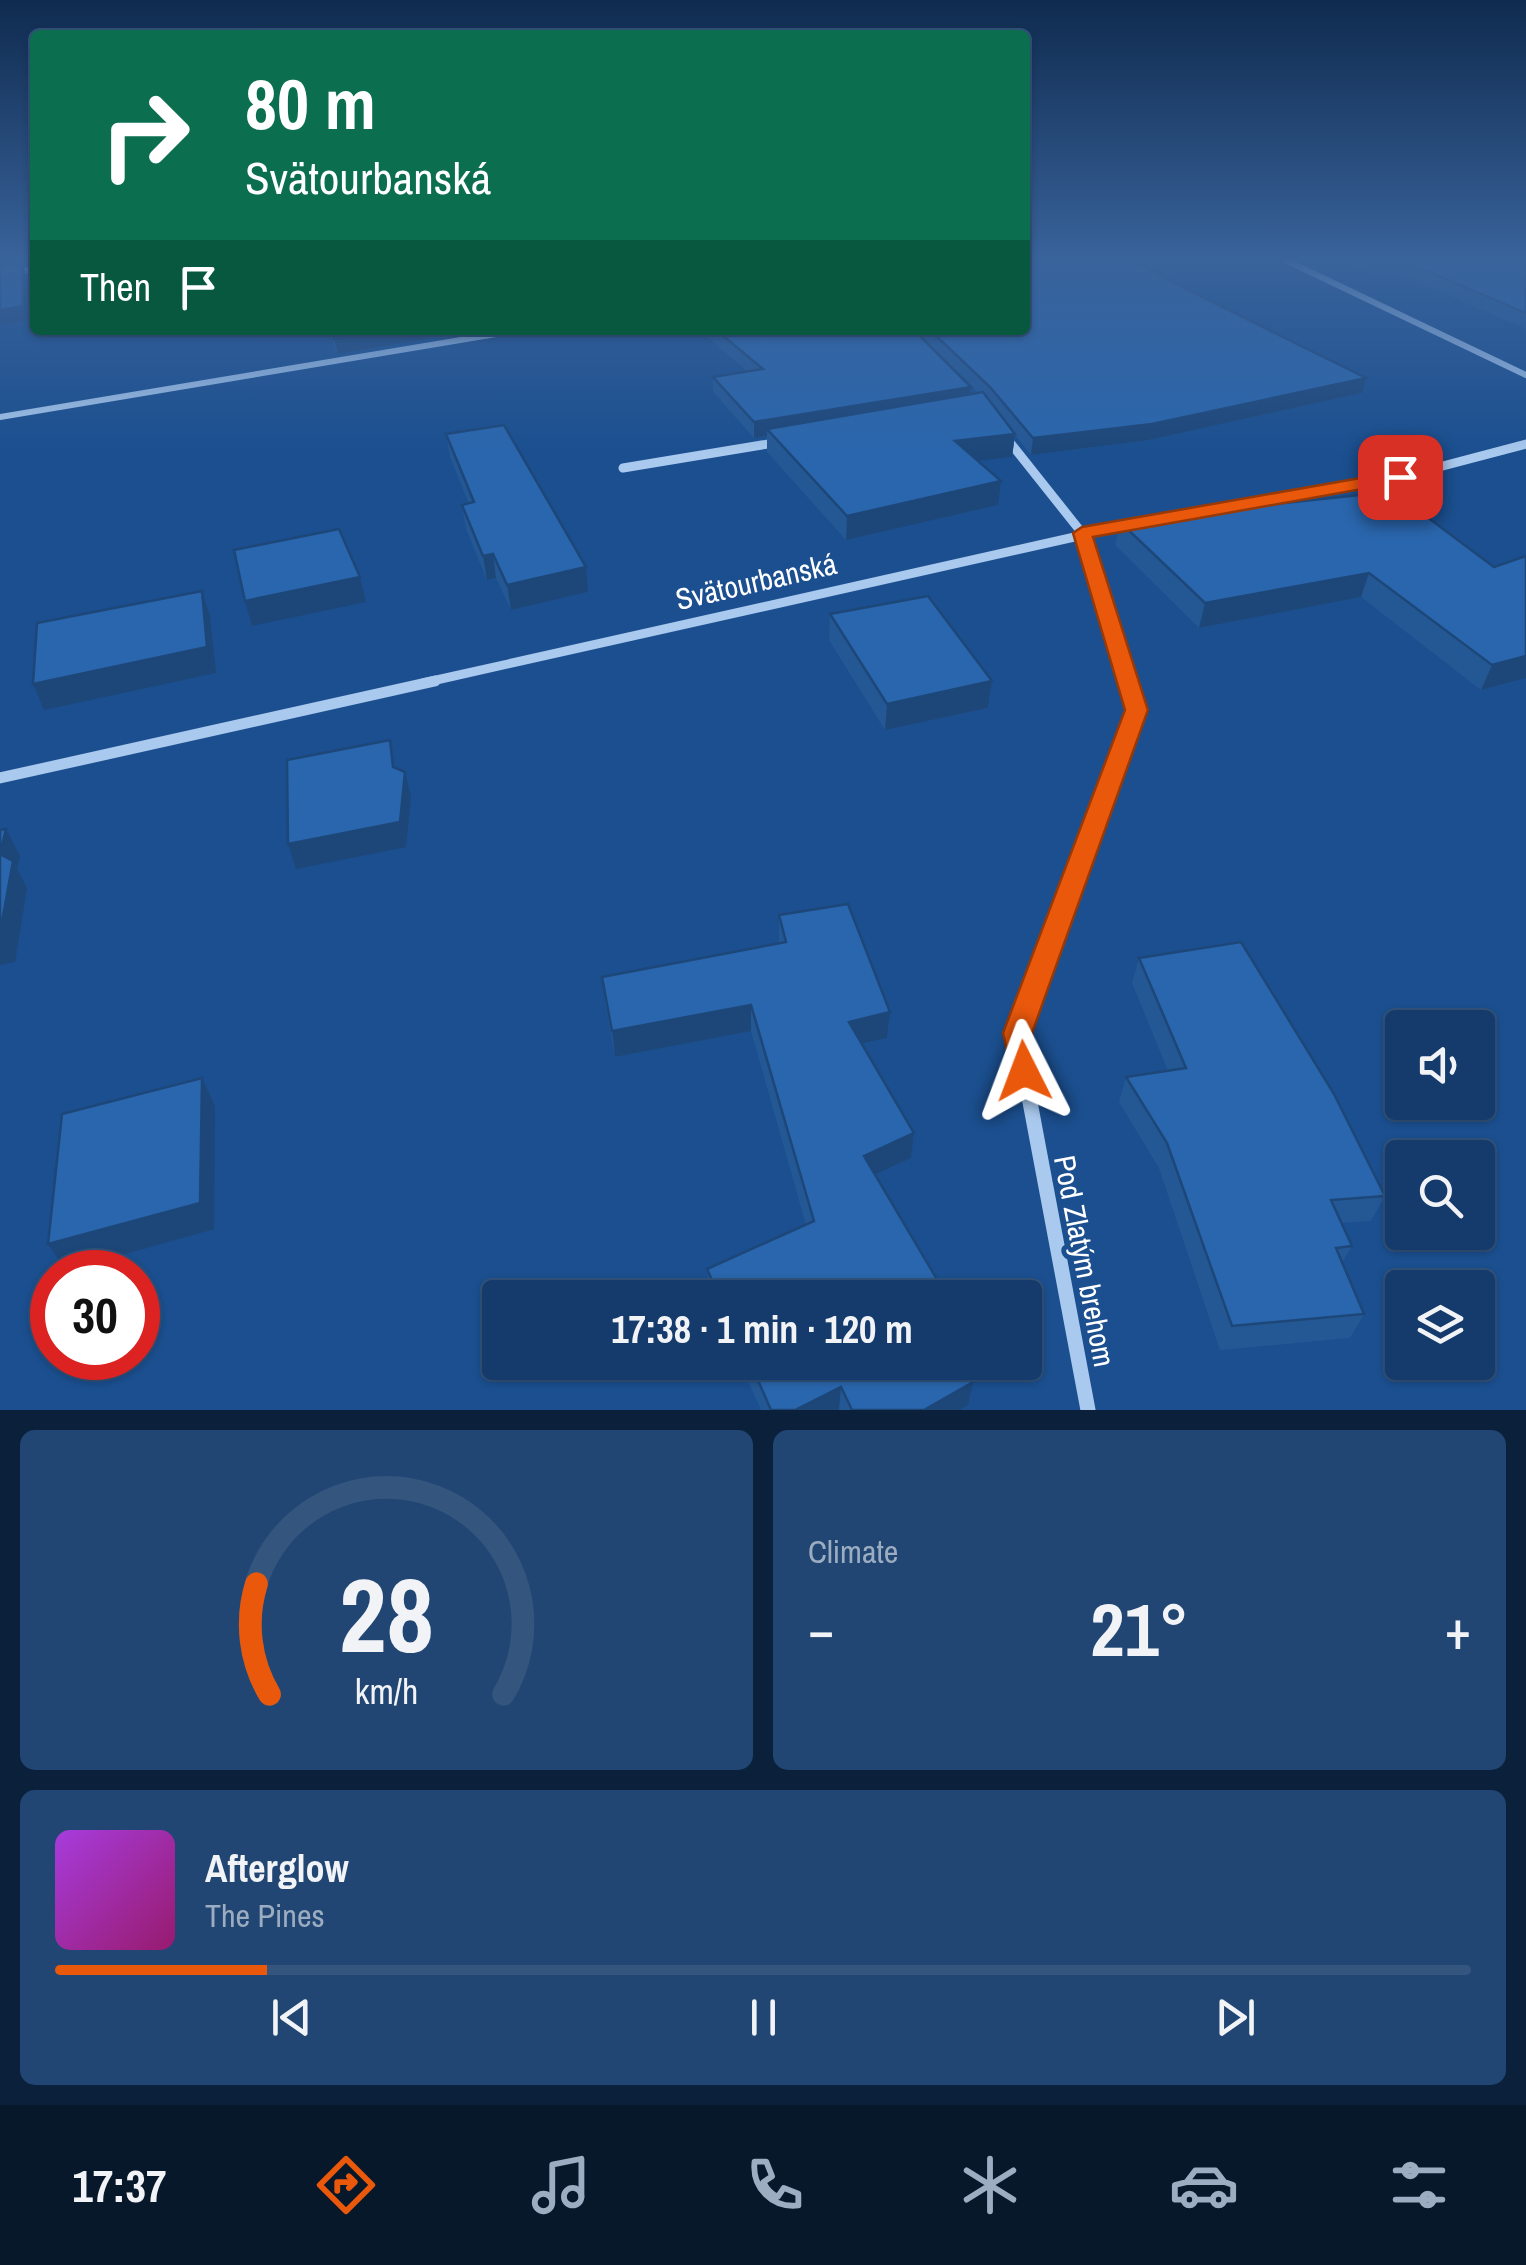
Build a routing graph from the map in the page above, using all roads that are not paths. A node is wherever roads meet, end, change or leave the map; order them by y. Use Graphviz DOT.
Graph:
graph roads {
  1 [pos="1418,323"];
  2 [pos="490,335"];
  3 [pos="1526,375"];
  4 [pos="0,417"];
  5 [pos="996,423"];
  6 [pos="794,440"];
  7 [pos="1526,444"];
  8 [pos="623,468"];
  9 [pos="1176,516"];
  10 [pos="1138,523"];
  11 [pos="1082,533"];
  12 [pos="0,778"];
  13 [pos="1088,1410"];
  1 -- 3 [label="street"];
  2 -- 4 [label="street"];
  5 -- 11 [label="street, Pod Zlatým brehom"];
  6 -- 8 [label="street"];
  7 -- 9 [label="street"];
  10 -- 11 [label="street, Svätourbanská"];
  11 -- 12 [label="street, Svätourbanská"];
  11 -- 13 [label="street, Pod Zlatým brehom"];
}
